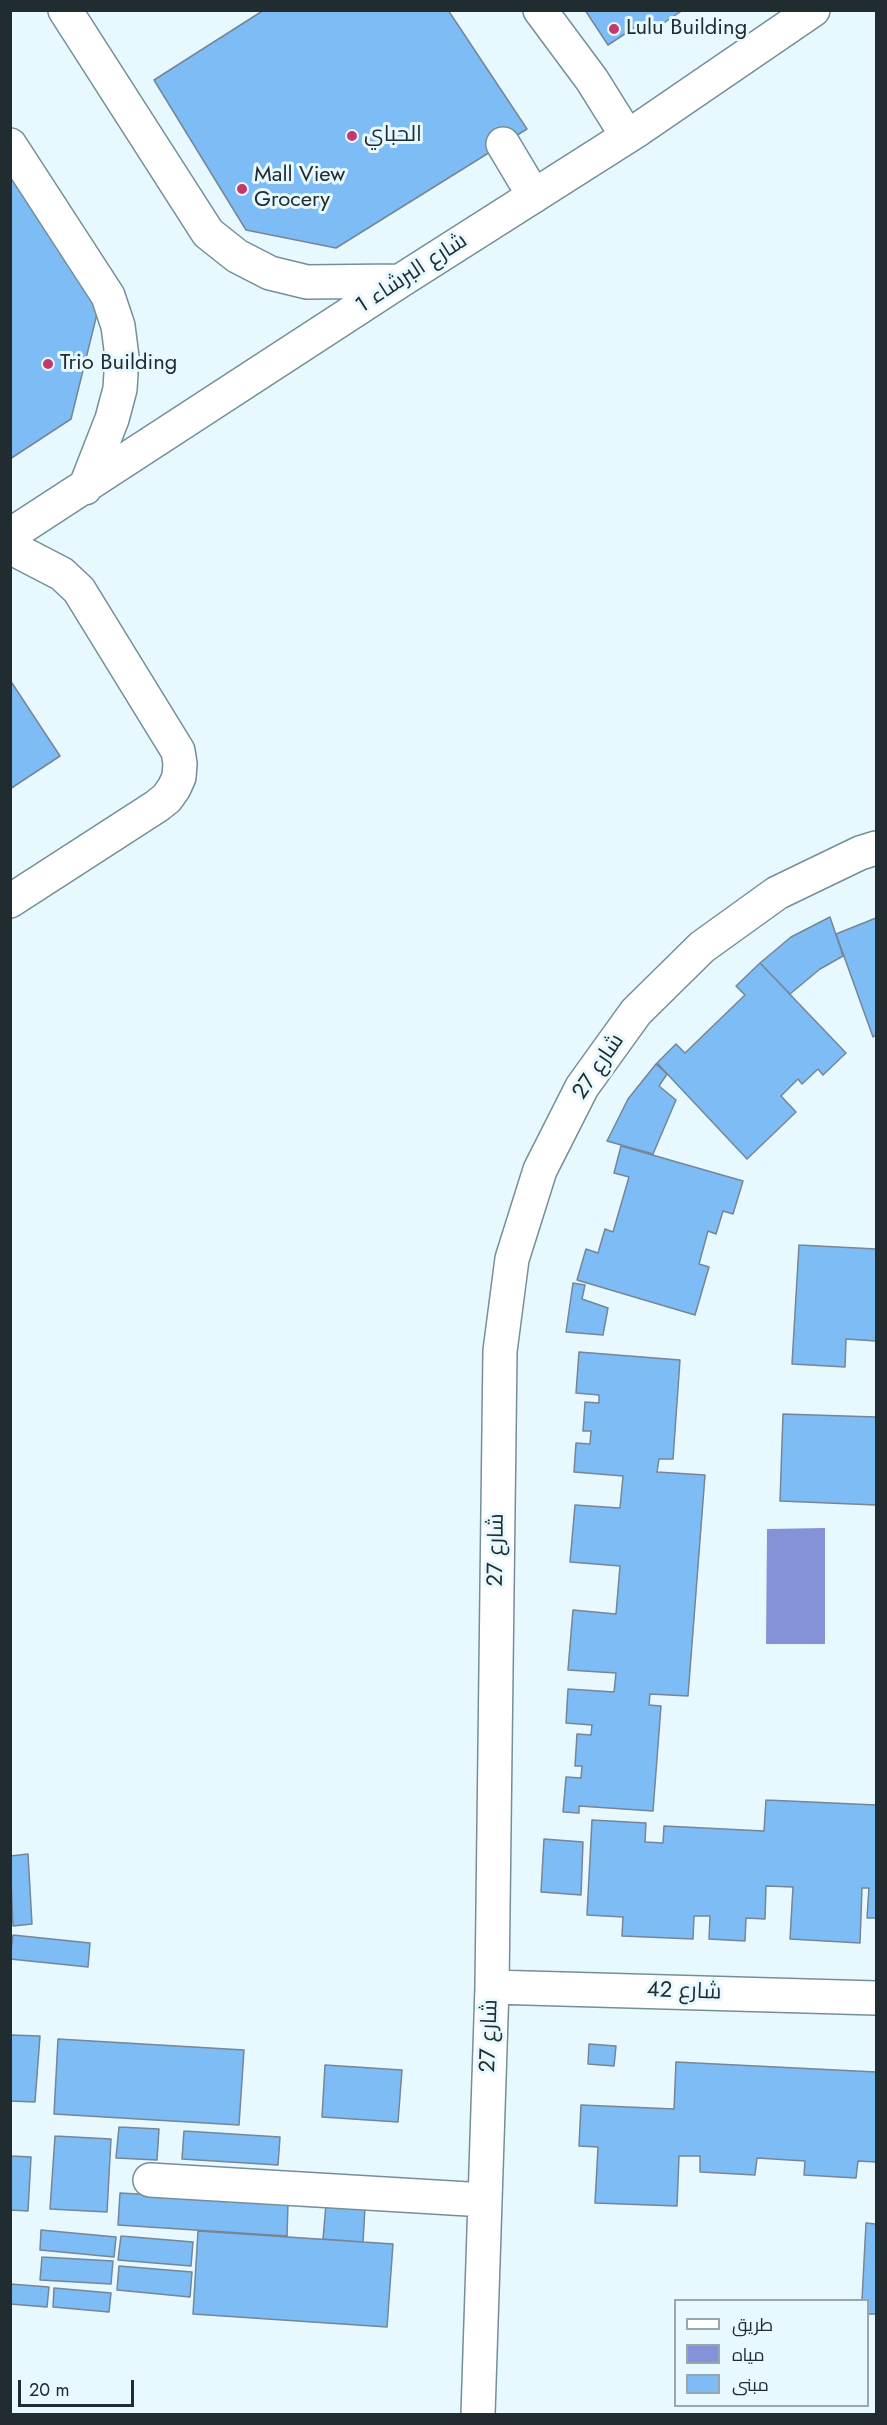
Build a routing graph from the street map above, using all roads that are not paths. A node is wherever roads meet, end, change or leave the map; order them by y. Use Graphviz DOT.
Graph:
graph roads {
  1 [pos="65,10"];
  2 [pos="540,10"];
  3 [pos="564,10"];
  4 [pos="801,14"];
  5 [pos="633,132"];
  6 [pos="503,144"];
  7 [pos="10,145"];
  8 [pos="534,196"];
  9 [pos="400,281"];
  10 [pos="85,488"];
  11 [pos="10,535"];
  12 [pos="10,547"];
  13 [pos="876,848"];
  14 [pos="10,901"];
  15 [pos="492,1987"];
  16 [pos="876,1998"];
  17 [pos="150,2180"];
  18 [pos="484,2200"];
  19 [pos="478,2415"];
  1 -- 9 [label="street"];
  2 -- 5 [label="street"];
  3 -- 5 [label="street"];
  4 -- 5 [label="street, شارع البرشاء 1"];
  5 -- 8 [label="street, شارع البرشاء 1"];
  6 -- 8 [label="street"];
  7 -- 10 [label="street"];
  8 -- 9 [label="street, شارع البرشاء 1"];
  9 -- 10 [label="street, شارع البرشاء 1"];
  10 -- 11 [label="street, شارع البرشاء 1"];
  12 -- 14 [label="street"];
  13 -- 15 [label="street, شارع 27"];
  15 -- 16 [label="street, شارع 42"];
  15 -- 18 [label="street, شارع 27"];
  17 -- 18 [label="street"];
  18 -- 19 [label="street, شارع 27"];
}
